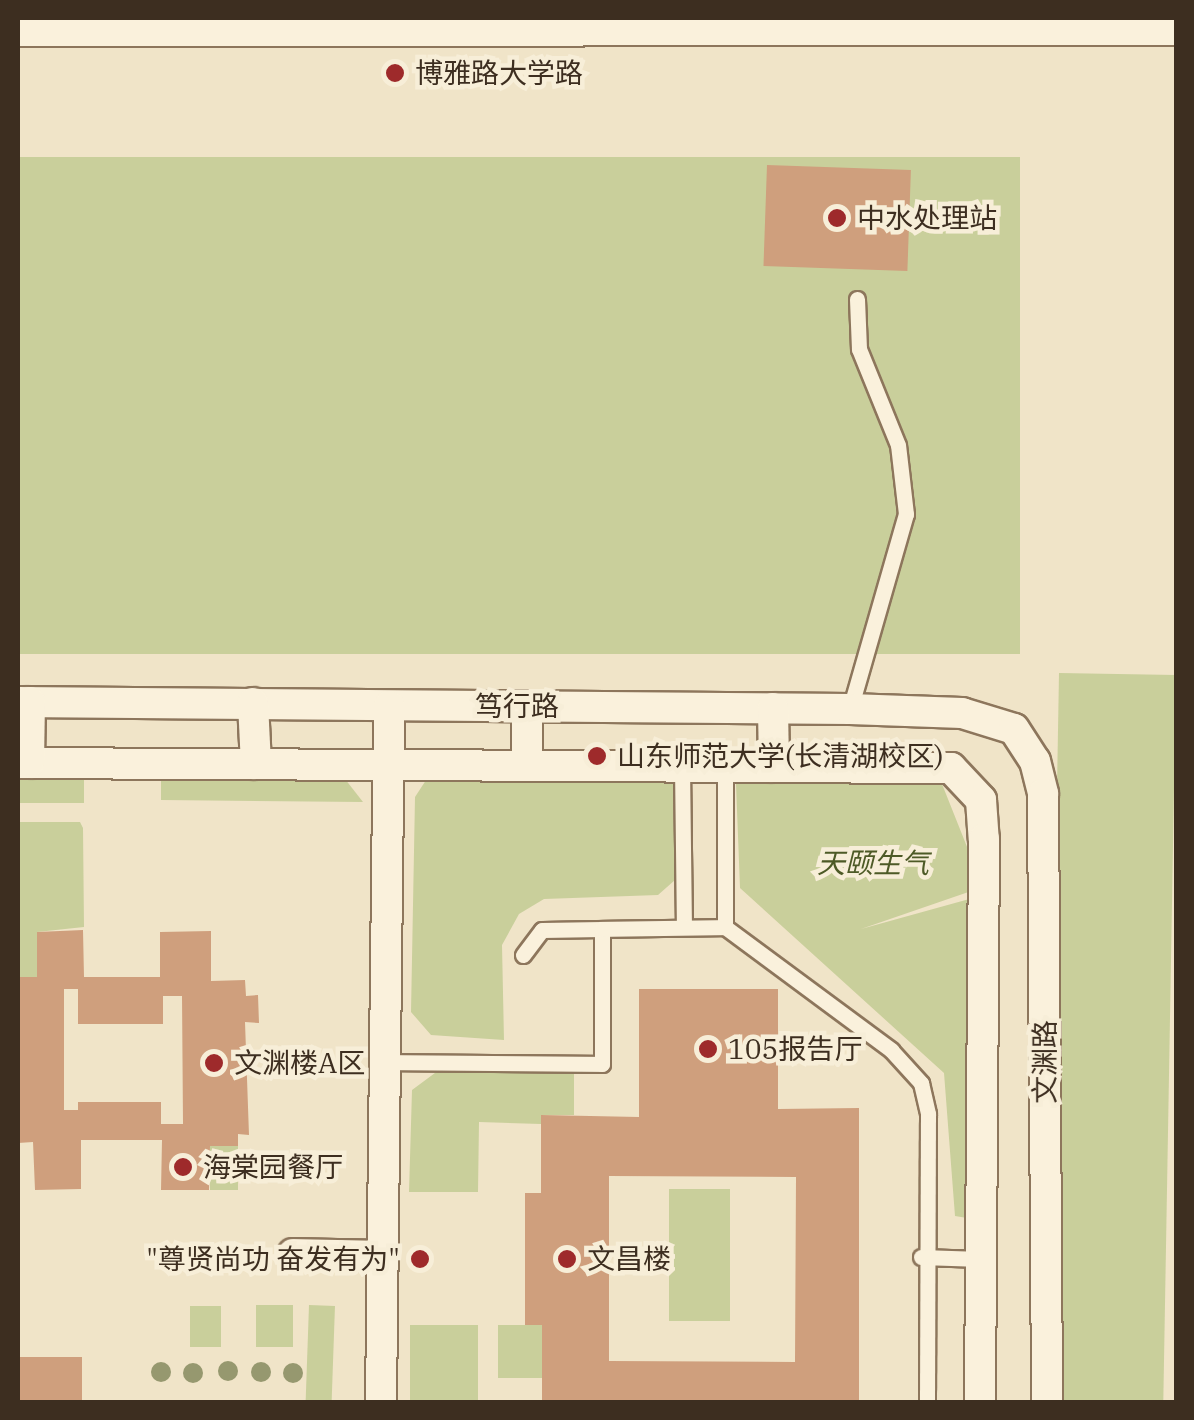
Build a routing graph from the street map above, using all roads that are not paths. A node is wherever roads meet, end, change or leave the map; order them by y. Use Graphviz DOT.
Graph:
graph roads {
  1 [pos="178,21"];
  2 [pos="1176,26"];
  3 [pos="18,27"];
  4 [pos="857,299"];
  5 [pos="24,702"];
  6 [pos="253,704"];
  7 [pos="389,706"];
  8 [pos="527,706"];
  9 [pos="773,708"];
  10 [pos="850,709"];
  11 [pos="1014,729"];
  12 [pos="24,763"];
  13 [pos="256,764"];
  14 [pos="388,765"];
  15 [pos="527,765"];
  16 [pos="682,766"];
  17 [pos="725,766"];
  18 [pos="774,767"];
  19 [pos="684,927"];
  20 [pos="724,927"];
  21 [pos="602,929"];
  22 [pos="522,956"];
  23 [pos="383,1062"];
  24 [pos="293,1254"];
  25 [pos="382,1256"];
  26 [pos="924,1257"];
  27 [pos="981,1259"];
  28 [pos="381,1402"];
  29 [pos="927,1402"];
  30 [pos="980,1402"];
  31 [pos="1047,1402"];
  1 -- 2 [label="street"];
  1 -- 3 [label="street"];
  4 -- 10 [label="lane"];
  5 -- 6 [label="street, 笃行路"];
  5 -- 12 [label="street"];
  6 -- 7 [label="street, 笃行路"];
  6 -- 13 [label="street"];
  7 -- 8 [label="street, 笃行路"];
  7 -- 14 [label="street"];
  8 -- 9 [label="street, 笃行路"];
  8 -- 15 [label="street"];
  9 -- 10 [label="street, 笃行路"];
  9 -- 18 [label="street"];
  10 -- 11 [label="street, 笃行路"];
  11 -- 31 [label="street, 文渊路"];
  12 -- 13 [label="street"];
  13 -- 14 [label="street"];
  14 -- 15 [label="street"];
  14 -- 23 [label="street"];
  15 -- 16 [label="street"];
  16 -- 17 [label="street"];
  16 -- 19 [label="lane"];
  17 -- 18 [label="street"];
  17 -- 20 [label="lane"];
  18 -- 27 [label="street"];
  19 -- 20 [label="lane"];
  19 -- 21 [label="lane"];
  20 -- 26 [label="lane"];
  21 -- 22 [label="lane"];
  21 -- 23 [label="lane"];
  23 -- 25 [label="street"];
  24 -- 25 [label="street"];
  25 -- 28 [label="street"];
  26 -- 27 [label="lane"];
  26 -- 29 [label="lane"];
  27 -- 30 [label="street"];
}
